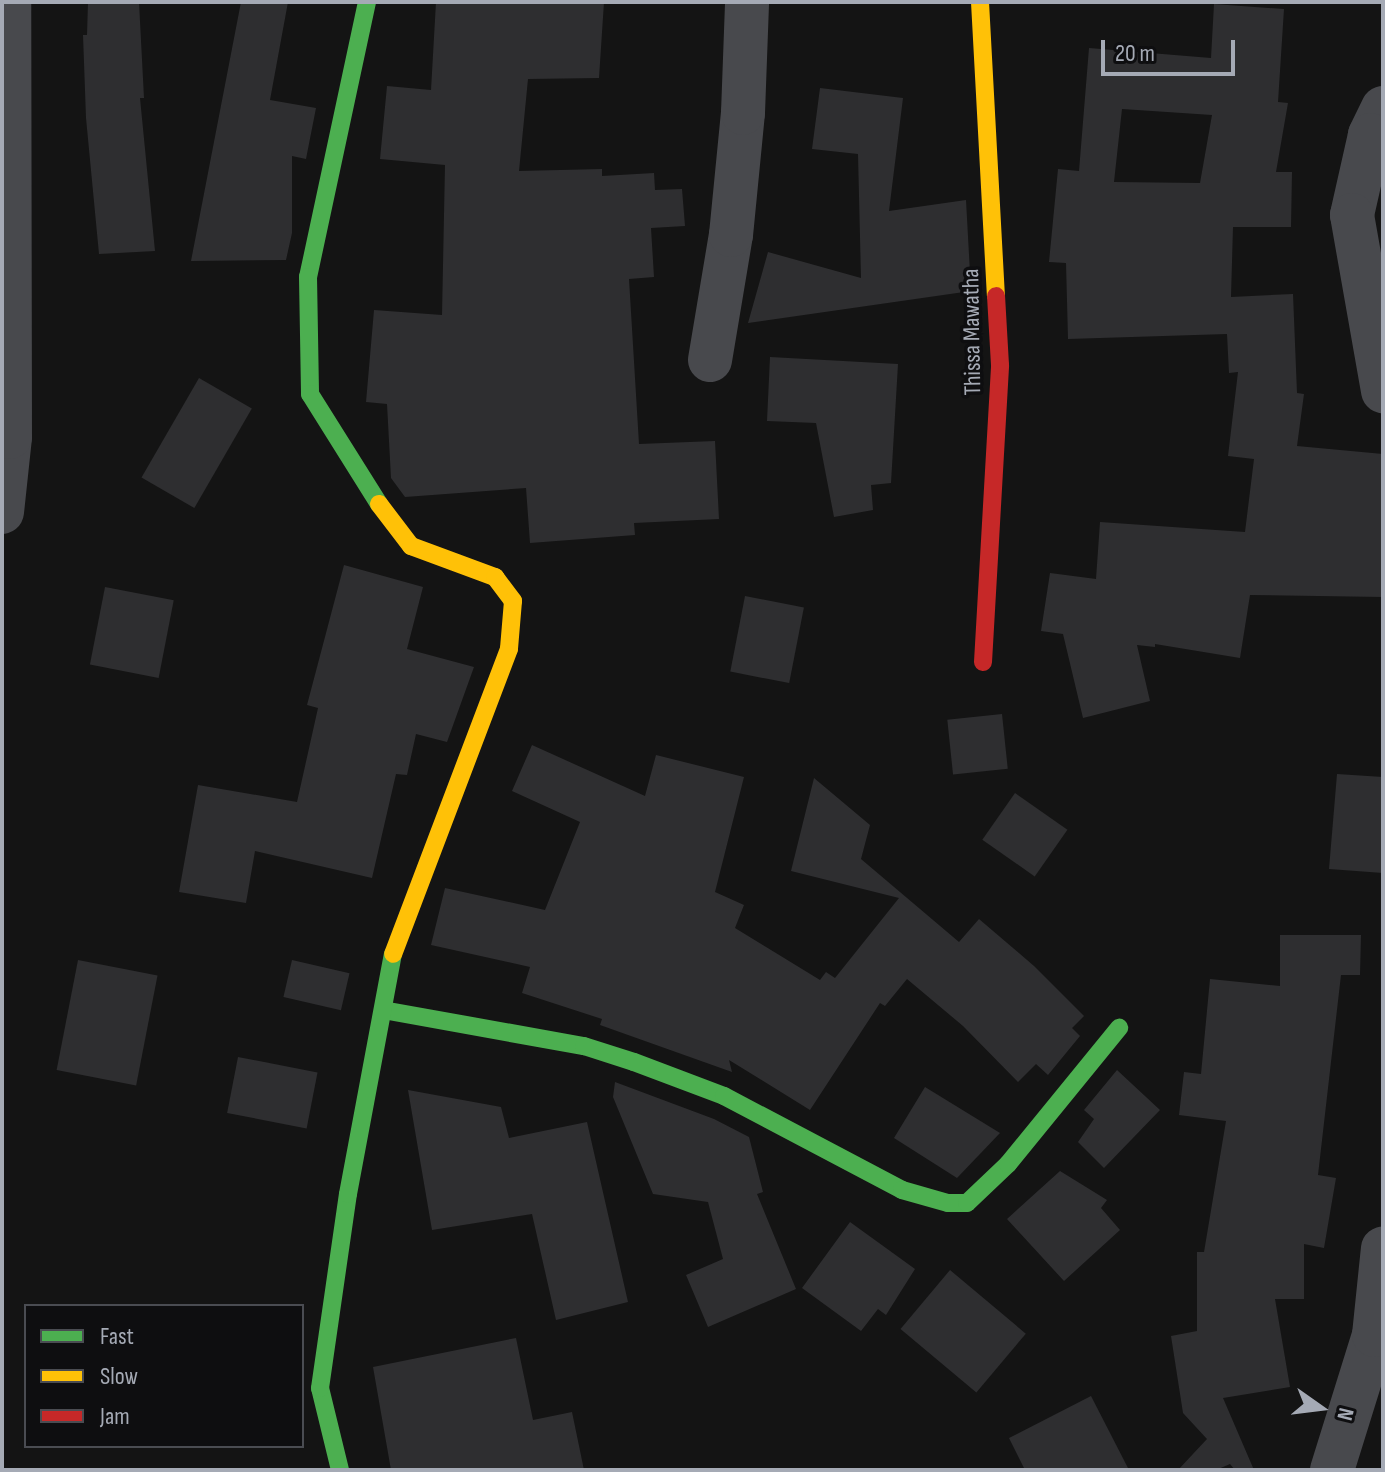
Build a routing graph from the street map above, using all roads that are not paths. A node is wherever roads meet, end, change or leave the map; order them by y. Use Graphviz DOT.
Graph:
graph roads {
  1 [pos="9,2"];
  2 [pos="367,2"];
  3 [pos="747,2"];
  4 [pos="980,2"];
  5 [pos="1383,108"];
  6 [pos="710,360"];
  7 [pos="1383,391"];
  8 [pos="2,512"];
  9 [pos="983,662"];
  10 [pos="383,1010"];
  11 [pos="1119,1028"];
  12 [pos="1383,1248"];
  13 [pos="340,1470"];
  14 [pos="1332,1470"];
  1 -- 8 [label="street"];
  2 -- 10 [label="street"];
  3 -- 6 [label="street"];
  4 -- 9 [label="street, Thissa Mawatha"];
  5 -- 7 [label="street"];
  10 -- 11 [label="street"];
  10 -- 13 [label="street"];
  12 -- 14 [label="street"];
}
